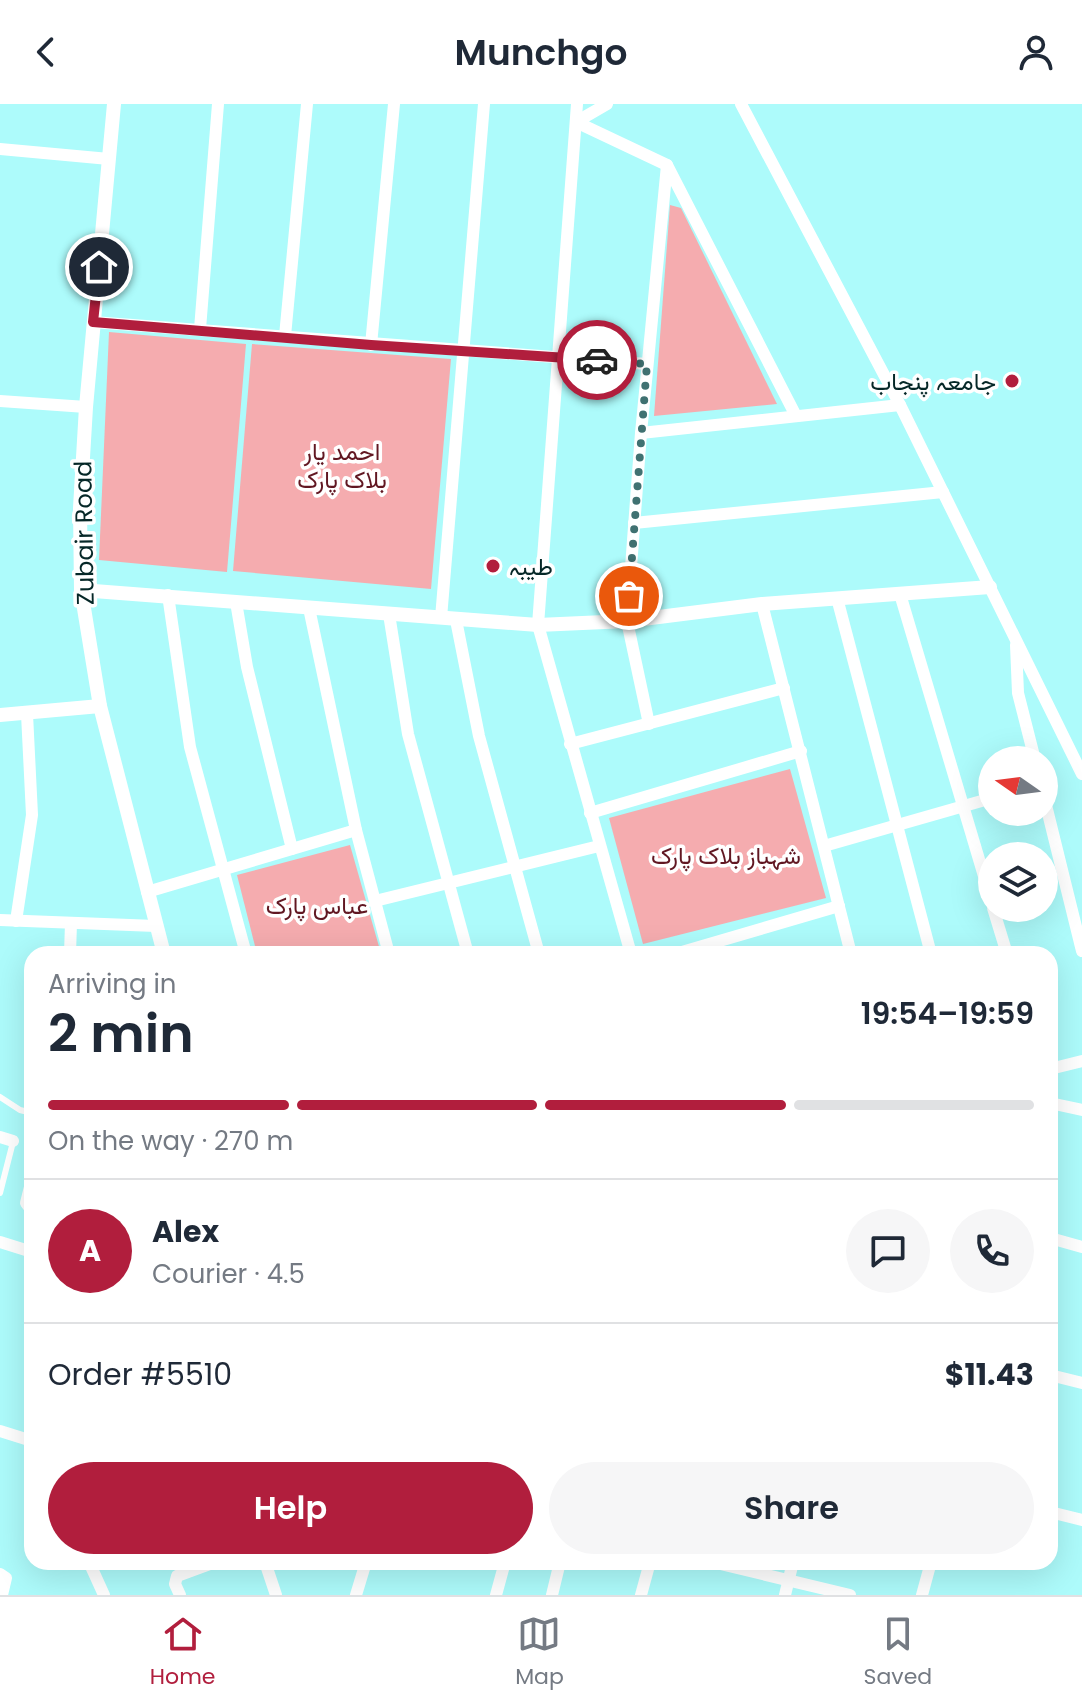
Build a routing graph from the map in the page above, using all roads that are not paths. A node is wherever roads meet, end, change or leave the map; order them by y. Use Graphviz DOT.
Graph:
graph roads {
  1 [pos="114,104"];
  2 [pos="218,104"];
  3 [pos="307,104"];
  4 [pos="394,104"];
  5 [pos="484,104"];
  6 [pos="577,104"];
  7 [pos="607,104"];
  8 [pos="741,104"];
  9 [pos="576,122"];
  10 [pos="0,149"];
  11 [pos="109,159"];
  12 [pos="667,165"];
  13 [pos="93,322"];
  14 [pos="200,329"];
  15 [pos="285,336"];
  16 [pos="371,345"];
  17 [pos="464,350"];
  18 [pos="557,356"];
  19 [pos="647,364"];
  20 [pos="0,401"];
  21 [pos="900,405"];
  22 [pos="86,407"];
  23 [pos="796,416"];
  24 [pos="641,433"];
  25 [pos="943,492"];
  26 [pos="634,523"];
  27 [pos="990,587"];
  28 [pos="81,590"];
  29 [pos="900,594"];
  30 [pos="168,595"];
  31 [pos="837,598"];
  32 [pos="236,602"];
  33 [pos="762,604"];
  34 [pos="309,608"];
  35 [pos="389,614"];
  36 [pos="448,619"];
  37 [pos="627,621"];
  38 [pos="538,625"];
  39 [pos="1016,638"];
  40 [pos="784,688"];
  41 [pos="100,706"];
  42 [pos="27,714"];
  43 [pos="0,715"];
  44 [pos="649,724"];
  45 [pos="570,744"];
  46 [pos="1031,746"];
  47 [pos="801,751"];
  48 [pos="1082,774"];
  49 [pos="978,802"];
  50 [pos="963,807"];
  51 [pos="590,813"];
  52 [pos="897,825"];
  53 [pos="1051,826"];
  54 [pos="356,830"];
  55 [pos="599,846"];
  56 [pos="824,846"];
  57 [pos="292,849"];
  58 [pos="978,856"];
  59 [pos="513,866"];
  60 [pos="224,869"];
  61 [pos="449,882"];
  62 [pos="147,892"];
  63 [pos="375,901"];
  64 [pos="839,906"];
  65 [pos="0,920"];
  66 [pos="16,921"];
  67 [pos="998,922"];
  68 [pos="71,923"];
  69 [pos="156,926"];
  70 [pos="70,946"];
  71 [pos="162,946"];
  72 [pos="244,946"];
  73 [pos="387,946"];
  74 [pos="466,946"];
  75 [pos="537,946"];
  76 [pos="629,946"];
  77 [pos="702,946"];
  78 [pos="849,946"];
  79 [pos="929,946"];
  80 [pos="1005,946"];
  81 [pos="1082,951"];
  82 [pos="1082,1061"];
  83 [pos="1058,1067"];
  84 [pos="0,1097"];
  85 [pos="1058,1105"];
  86 [pos="1082,1110"];
  87 [pos="24,1111"];
  88 [pos="6,1139"];
  89 [pos="0,1193"];
  90 [pos="1058,1240"];
  91 [pos="0,1242"];
  92 [pos="1082,1247"];
  93 [pos="24,1250"];
  94 [pos="1058,1377"];
  95 [pos="1082,1383"];
  96 [pos="0,1431"];
  97 [pos="24,1438"];
  98 [pos="1058,1514"];
  99 [pos="1082,1520"];
  100 [pos="93,1570"];
  101 [pos="193,1570"];
  102 [pos="268,1570"];
  103 [pos="364,1570"];
  104 [pos="503,1570"];
  105 [pos="558,1570"];
  106 [pos="648,1570"];
  107 [pos="746,1570"];
  108 [pos="791,1570"];
  109 [pos="929,1570"];
  110 [pos="0,1574"];
  111 [pos="789,1580"];
  112 [pos="2,1595"];
  113 [pos="104,1595"];
  114 [pos="180,1595"];
  115 [pos="276,1595"];
  116 [pos="356,1595"];
  117 [pos="496,1595"];
  118 [pos="552,1595"];
  119 [pos="641,1595"];
  120 [pos="785,1595"];
  121 [pos="850,1595"];
  122 [pos="922,1595"];
  1 -- 11 [label="street, Zubair Road"];
  2 -- 14 [label="street"];
  3 -- 15 [label="street"];
  4 -- 16 [label="street"];
  5 -- 17 [label="street"];
  6 -- 9 [label="street"];
  7 -- 9 [label="street"];
  8 -- 21 [label="street"];
  9 -- 12 [label="street"];
  9 -- 18 [label="street"];
  10 -- 11 [label="street"];
  11 -- 13 [label="street, Zubair Road"];
  12 -- 19 [label="street"];
  12 -- 23 [label="street"];
  13 -- 14 [label="street"];
  13 -- 22 [label="street, Zubair Road"];
  14 -- 15 [label="street"];
  15 -- 16 [label="street"];
  16 -- 17 [label="street"];
  17 -- 18 [label="street"];
  17 -- 36 [label="street"];
  18 -- 19 [label="street"];
  18 -- 38 [label="street"];
  19 -- 24 [label="street"];
  20 -- 22 [label="street"];
  21 -- 23 [label="street"];
  21 -- 25 [label="street"];
  22 -- 28 [label="street, Zubair Road"];
  23 -- 24 [label="street"];
  24 -- 26 [label="street"];
  25 -- 26 [label="street"];
  25 -- 27 [label="street"];
  26 -- 37 [label="street"];
  27 -- 29 [label="street"];
  27 -- 39 [label="street"];
  28 -- 30 [label="street"];
  28 -- 41 [label="street, Zubair Road"];
  29 -- 31 [label="street"];
  29 -- 50 [label="street"];
  30 -- 32 [label="street"];
  30 -- 60 [label="street"];
  31 -- 33 [label="street"];
  31 -- 52 [label="street"];
  32 -- 34 [label="street"];
  32 -- 57 [label="street"];
  33 -- 37 [label="street"];
  33 -- 40 [label="street"];
  34 -- 35 [label="street"];
  34 -- 54 [label="street"];
  35 -- 36 [label="street"];
  35 -- 61 [label="street"];
  36 -- 38 [label="street"];
  36 -- 59 [label="street"];
  37 -- 38 [label="street"];
  37 -- 44 [label="street"];
  38 -- 45 [label="street"];
  39 -- 46 [label="street"];
  39 -- 48 [label="street"];
  40 -- 44 [label="street"];
  40 -- 47 [label="street"];
  41 -- 42 [label="street"];
  41 -- 62 [label="street, Zubair Road"];
  42 -- 43 [label="street"];
  42 -- 66 [label="street"];
  44 -- 45 [label="street"];
  45 -- 51 [label="street"];
  47 -- 51 [label="street"];
  47 -- 56 [label="street"];
  49 -- 50 [label="street"];
  50 -- 52 [label="street"];
  50 -- 58 [label="street"];
  51 -- 55 [label="street"];
  52 -- 56 [label="street"];
  52 -- 79 [label="street"];
  53 -- 81 [label="street"];
  54 -- 57 [label="street"];
  54 -- 63 [label="street"];
  55 -- 59 [label="street"];
  55 -- 76 [label="street"];
  56 -- 64 [label="street"];
  57 -- 60 [label="street"];
  59 -- 61 [label="street"];
  59 -- 75 [label="street"];
  60 -- 62 [label="street"];
  60 -- 72 [label="street"];
  61 -- 63 [label="street"];
  61 -- 74 [label="street"];
  62 -- 69 [label="street, Zubair Road"];
  63 -- 73 [label="street"];
  64 -- 77 [label="street"];
  64 -- 78 [label="street"];
  65 -- 66 [label="street"];
  66 -- 68 [label="street"];
  67 -- 80 [label="street"];
  68 -- 69 [label="street"];
  68 -- 70 [label="street"];
  69 -- 71 [label="street, Zubair Road"];
  82 -- 83 [label="street"];
  84 -- 87 [label="lane"];
  85 -- 86 [label="street"];
  88 -- 89 [label="lane"];
  90 -- 92 [label="street"];
  91 -- 93 [label="street"];
  94 -- 95 [label="street"];
  96 -- 97 [label="street"];
  98 -- 99 [label="street"];
  100 -- 113 [label="street"];
  101 -- 114 [label="street"];
  102 -- 115 [label="street"];
  103 -- 116 [label="street"];
  104 -- 117 [label="street"];
  105 -- 118 [label="street"];
  106 -- 119 [label="street"];
  107 -- 111 [label="street"];
  108 -- 111 [label="street"];
  109 -- 122 [label="street"];
  110 -- 112 [label="street"];
  111 -- 120 [label="street"];
  111 -- 121 [label="street"];
}
